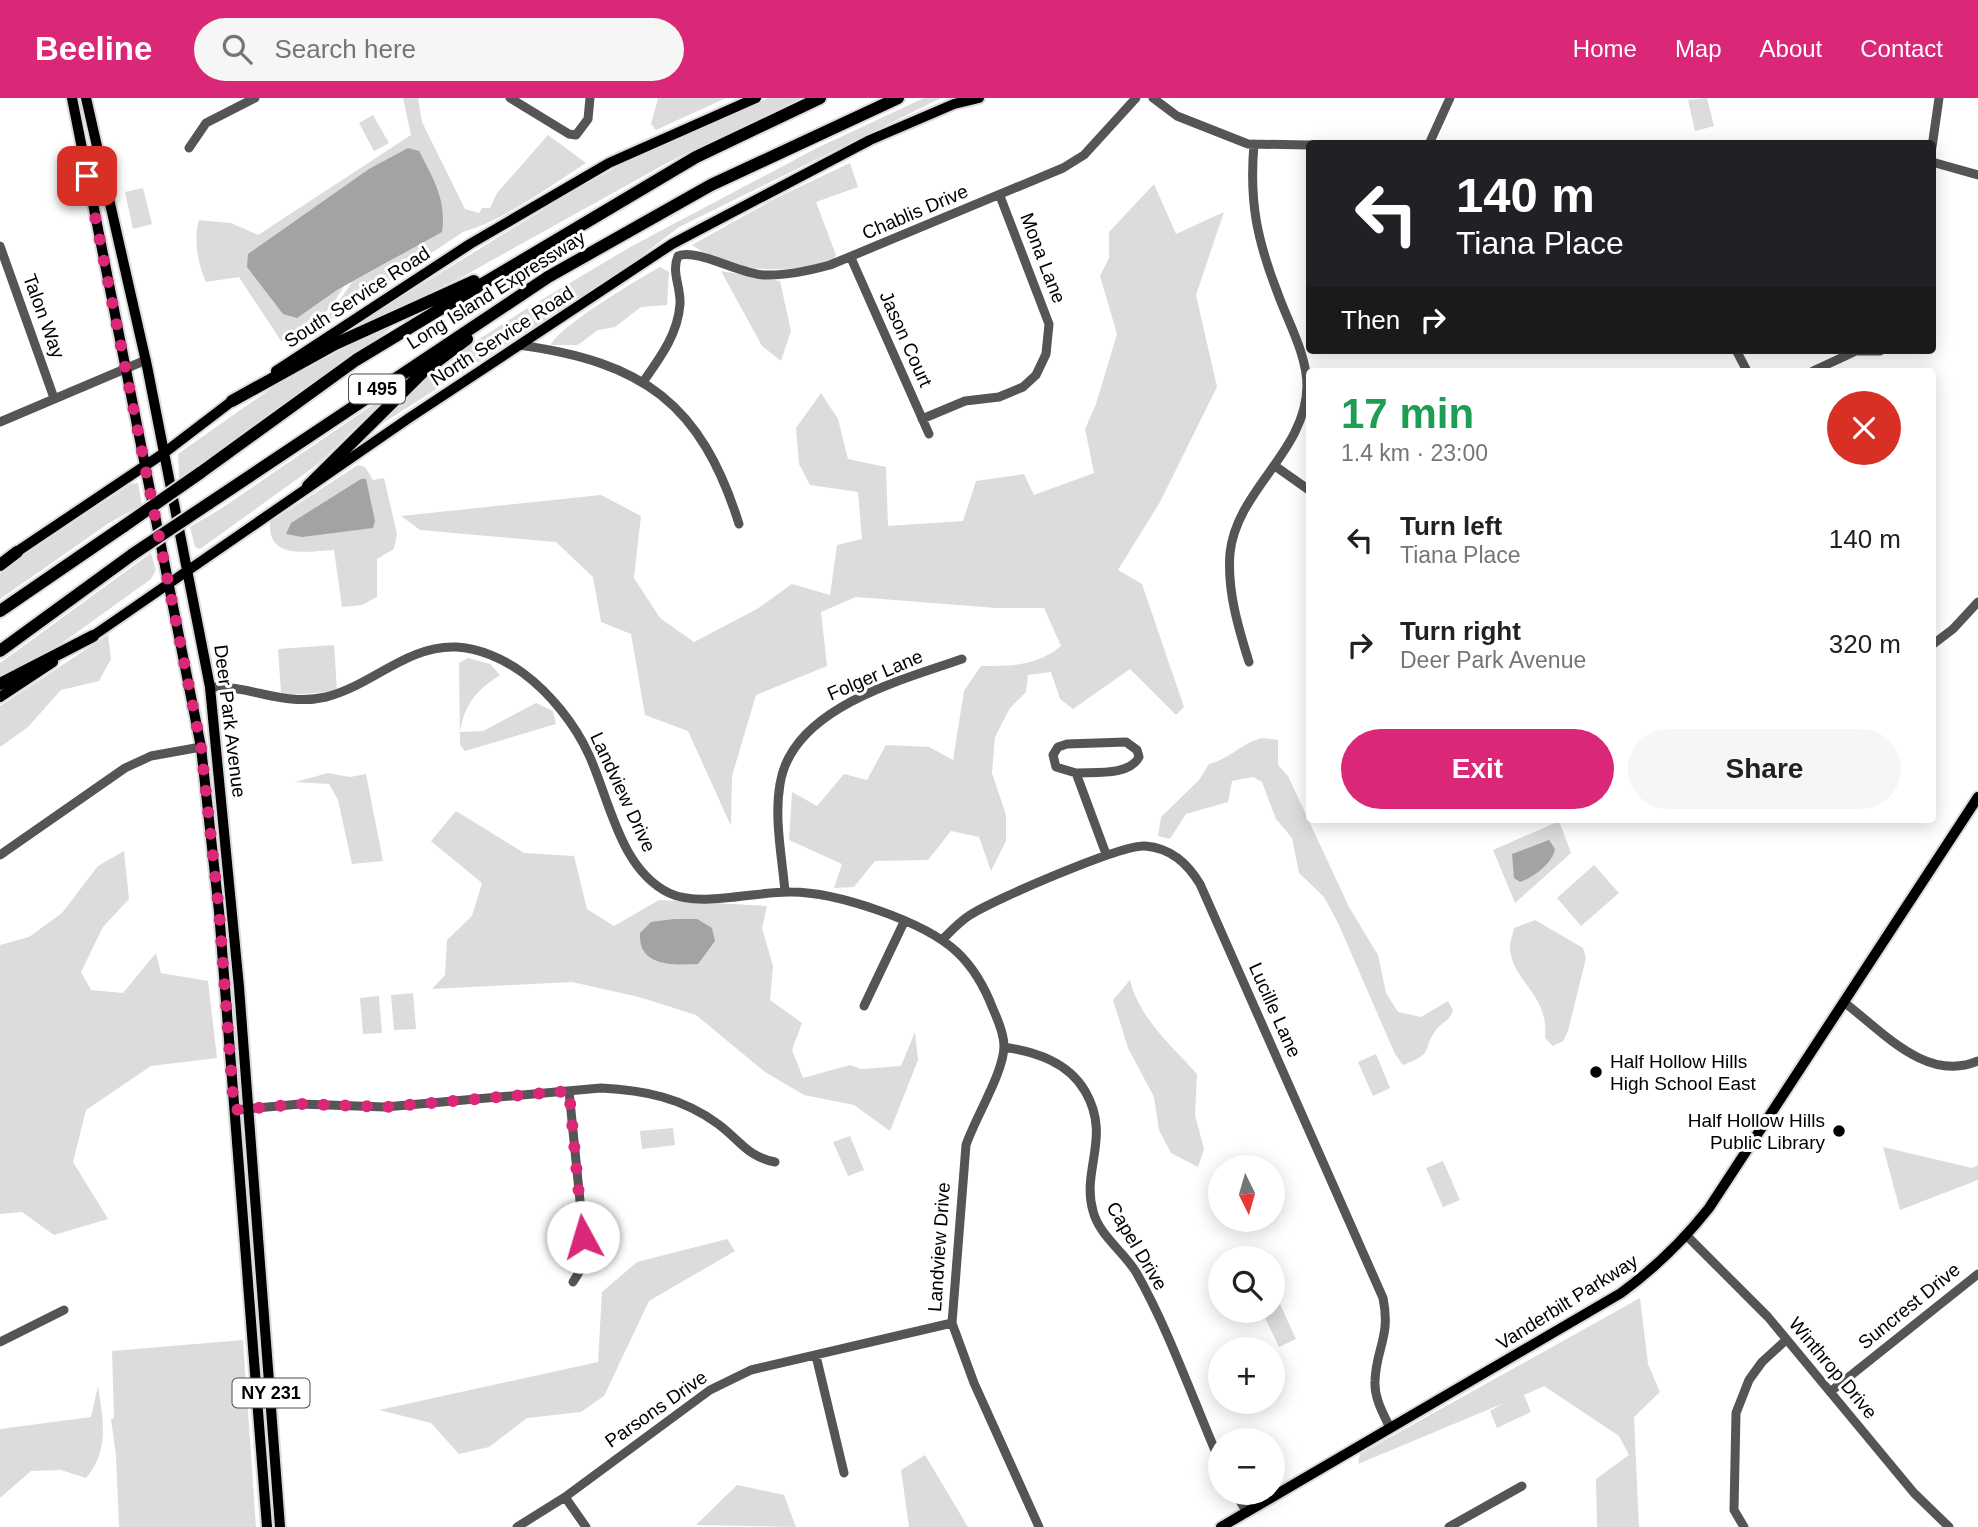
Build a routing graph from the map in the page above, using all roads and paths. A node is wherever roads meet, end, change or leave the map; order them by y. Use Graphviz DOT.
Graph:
graph roads {
  1 [pos="72,98"];
  2 [pos="86,98"];
  3 [pos="255,98"];
  4 [pos="510,98"];
  5 [pos="590,98"];
  6 [pos="756,98"];
  7 [pos="820,98"];
  8 [pos="898,98"];
  9 [pos="979,98"];
  10 [pos="1136,98"];
  11 [pos="1153,98"];
  12 [pos="1450,98"];
  13 [pos="1939,98"];
  14 [pos="1431,140"];
  15 [pos="1933,140"];
  16 [pos="1254,144"];
  17 [pos="1306,145"];
  18 [pos="189,148"];
  19 [pos="1936,163"];
  20 [pos="1978,176"];
  21 [pos="1000,196"];
  22 [pos="0,246"];
  23 [pos="851,258"];
  24 [pos="501,272"];
  25 [pos="548,277"];
  26 [pos="519,345"];
  27 [pos="1850,354"];
  28 [pos="146,360"];
  29 [pos="127,368"];
  30 [pos="1819,368"];
  31 [pos="1306,380"];
  32 [pos="643,382"];
  33 [pos="1306,389"];
  34 [pos="54,398"];
  35 [pos="232,401"];
  36 [pos="922,419"];
  37 [pos="0,422"];
  38 [pos="929,434"];
  39 [pos="164,453"];
  40 [pos="145,466"];
  41 [pos="1275,466"];
  42 [pos="308,486"];
  43 [pos="1306,488"];
  44 [pos="739,524"];
  45 [pos="17,552"];
  46 [pos="0,564"];
  47 [pos="189,572"];
  48 [pos="169,586"];
  49 [pos="1978,602"];
  50 [pos="0,611"];
  51 [pos="93,636"];
  52 [pos="1936,642"];
  53 [pos="0,651"];
  54 [pos="962,659"];
  55 [pos="1249,662"];
  56 [pos="0,684"];
  57 [pos="210,687"];
  58 [pos="0,697"];
  59 [pos="201,747"];
  60 [pos="1076,773"];
  61 [pos="1978,797"];
  62 [pos="1106,854"];
  63 [pos="0,855"];
  64 [pos="785,892"];
  65 [pos="904,922"];
  66 [pos="942,940"];
  67 [pos="1845,1003"];
  68 [pos="864,1006"];
  69 [pos="1004,1047"];
  70 [pos="1978,1061"];
  71 [pos="569,1091"];
  72 [pos="234,1110"];
  73 [pos="248,1110"];
  74 [pos="775,1162"];
  75 [pos="1687,1236"];
  76 [pos="1978,1274"];
  77 [pos="573,1282"];
  78 [pos="64,1310"];
  79 [pos="952,1323"];
  80 [pos="1786,1340"];
  81 [pos="0,1342"];
  82 [pos="816,1356"];
  83 [pos="1830,1392"];
  84 [pos="1390,1428"];
  85 [pos="1208,1435"];
  86 [pos="844,1474"];
  87 [pos="1522,1486"];
  88 [pos="565,1497"];
  89 [pos="1243,1505"];
  90 [pos="1247,1512"];
  91 [pos="1451,1526"];
  92 [pos="267,1527"];
  93 [pos="280,1527"];
  94 [pos="517,1527"];
  95 [pos="586,1527"];
  96 [pos="1039,1527"];
  97 [pos="1221,1527"];
  98 [pos="1744,1527"];
  99 [pos="1948,1527"];
  1 -- 29 [label="main road, Deer Park Avenue / NY 231"];
  2 -- 28 [label="main road, Deer Park Avenue / NY 231"];
  3 -- 18 [label="street"];
  4 -- 5 [label="street"];
  6 -- 35 [label="main road, South Service Road"];
  7 -- 24 [label="highway, Long Island Expressway / I 495"];
  8 -- 25 [label="highway, Long Island Expressway / I 495"];
  9 -- 26 [label="main road, North Service Road"];
  10 -- 21 [label="street, Chablis Drive"];
  11 -- 16 [label="street"];
  12 -- 14 [label="street"];
  13 -- 15 [label="street"];
  16 -- 17 [label="street"];
  16 -- 31 [label="street"];
  19 -- 20 [label="street"];
  21 -- 23 [label="street, Chablis Drive"];
  21 -- 36 [label="street, Mona Lane"];
  22 -- 34 [label="street, Talon Way"];
  23 -- 32 [label="street, Chablis Drive"];
  23 -- 36 [label="street, Jason Court"];
  24 -- 35 [label="highway"];
  24 -- 50 [label="highway, Long Island Expressway / I 495, bridge"];
  25 -- 42 [label="highway"];
  25 -- 53 [label="highway, Long Island Expressway / I 495, bridge"];
  26 -- 32 [label="street"];
  26 -- 42 [label="main road, North Service Road"];
  27 -- 30 [label="street"];
  28 -- 29 [label="street"];
  28 -- 39 [label="main road, Deer Park Avenue / NY 231"];
  29 -- 34 [label="street"];
  29 -- 40 [label="main road, Deer Park Avenue / NY 231"];
  32 -- 44 [label="street"];
  33 -- 41 [label="street"];
  34 -- 37 [label="street"];
  35 -- 39 [label="main road, South Service Road"];
  36 -- 38 [label="street, Jason Court"];
  39 -- 40 [label="main road, South Service Road"];
  39 -- 47 [label="main road, Deer Park Avenue / NY 231"];
  40 -- 45 [label="main road, South Service Road"];
  40 -- 48 [label="main road, Deer Park Avenue / NY 231"];
  41 -- 43 [label="street"];
  41 -- 55 [label="street"];
  42 -- 47 [label="main road, North Service Road"];
  45 -- 46 [label="highway"];
  47 -- 48 [label="main road, North Service Road"];
  47 -- 57 [label="main road, Deer Park Avenue / NY 231"];
  48 -- 51 [label="main road, North Service Road"];
  48 -- 59 [label="main road, Deer Park Avenue / NY 231"];
  49 -- 52 [label="street"];
  51 -- 56 [label="highway"];
  51 -- 58 [label="main road, North Service Road"];
  54 -- 64 [label="street, Folger Lane"];
  57 -- 64 [label="street, Landview Drive"];
  57 -- 73 [label="main road, Deer Park Avenue / NY 231"];
  59 -- 63 [label="street"];
  59 -- 72 [label="main road, Deer Park Avenue / NY 231"];
  60 -- 60 [label="street"];
  60 -- 62 [label="street"];
  61 -- 67 [label="main road, Vanderbilt Parkway"];
  62 -- 66 [label="street, Lucille Lane"];
  62 -- 84 [label="street, Lucille Lane"];
  64 -- 65 [label="street, Landview Drive"];
  65 -- 66 [label="street, Landview Drive"];
  65 -- 68 [label="street"];
  66 -- 69 [label="street, Landview Drive"];
  67 -- 70 [label="street"];
  67 -- 75 [label="main road, Vanderbilt Parkway"];
  69 -- 79 [label="street, Landview Drive"];
  69 -- 85 [label="street, Capel Drive"];
  71 -- 73 [label="street"];
  71 -- 74 [label="street"];
  71 -- 77 [label="street"];
  72 -- 73 [label="street"];
  72 -- 92 [label="main road, Deer Park Avenue / NY 231"];
  73 -- 93 [label="main road, Deer Park Avenue / NY 231"];
  75 -- 80 [label="street, Winthrop Drive"];
  75 -- 84 [label="main road, Vanderbilt Parkway"];
  76 -- 83 [label="street, Suncrest Drive"];
  78 -- 81 [label="street"];
  79 -- 82 [label="street, Parsons Drive"];
  79 -- 96 [label="street, Landview Drive"];
  80 -- 83 [label="street, Winthrop Drive"];
  80 -- 98 [label="street"];
  82 -- 86 [label="street"];
  82 -- 88 [label="street, Parsons Drive"];
  83 -- 99 [label="street, Winthrop Drive"];
  84 -- 90 [label="main road, Vanderbilt Parkway"];
  87 -- 91 [label="street"];
  88 -- 94 [label="street, Parsons Drive"];
  88 -- 95 [label="street"];
  89 -- 90 [label="street"];
  90 -- 97 [label="main road, Vanderbilt Parkway"];
}
